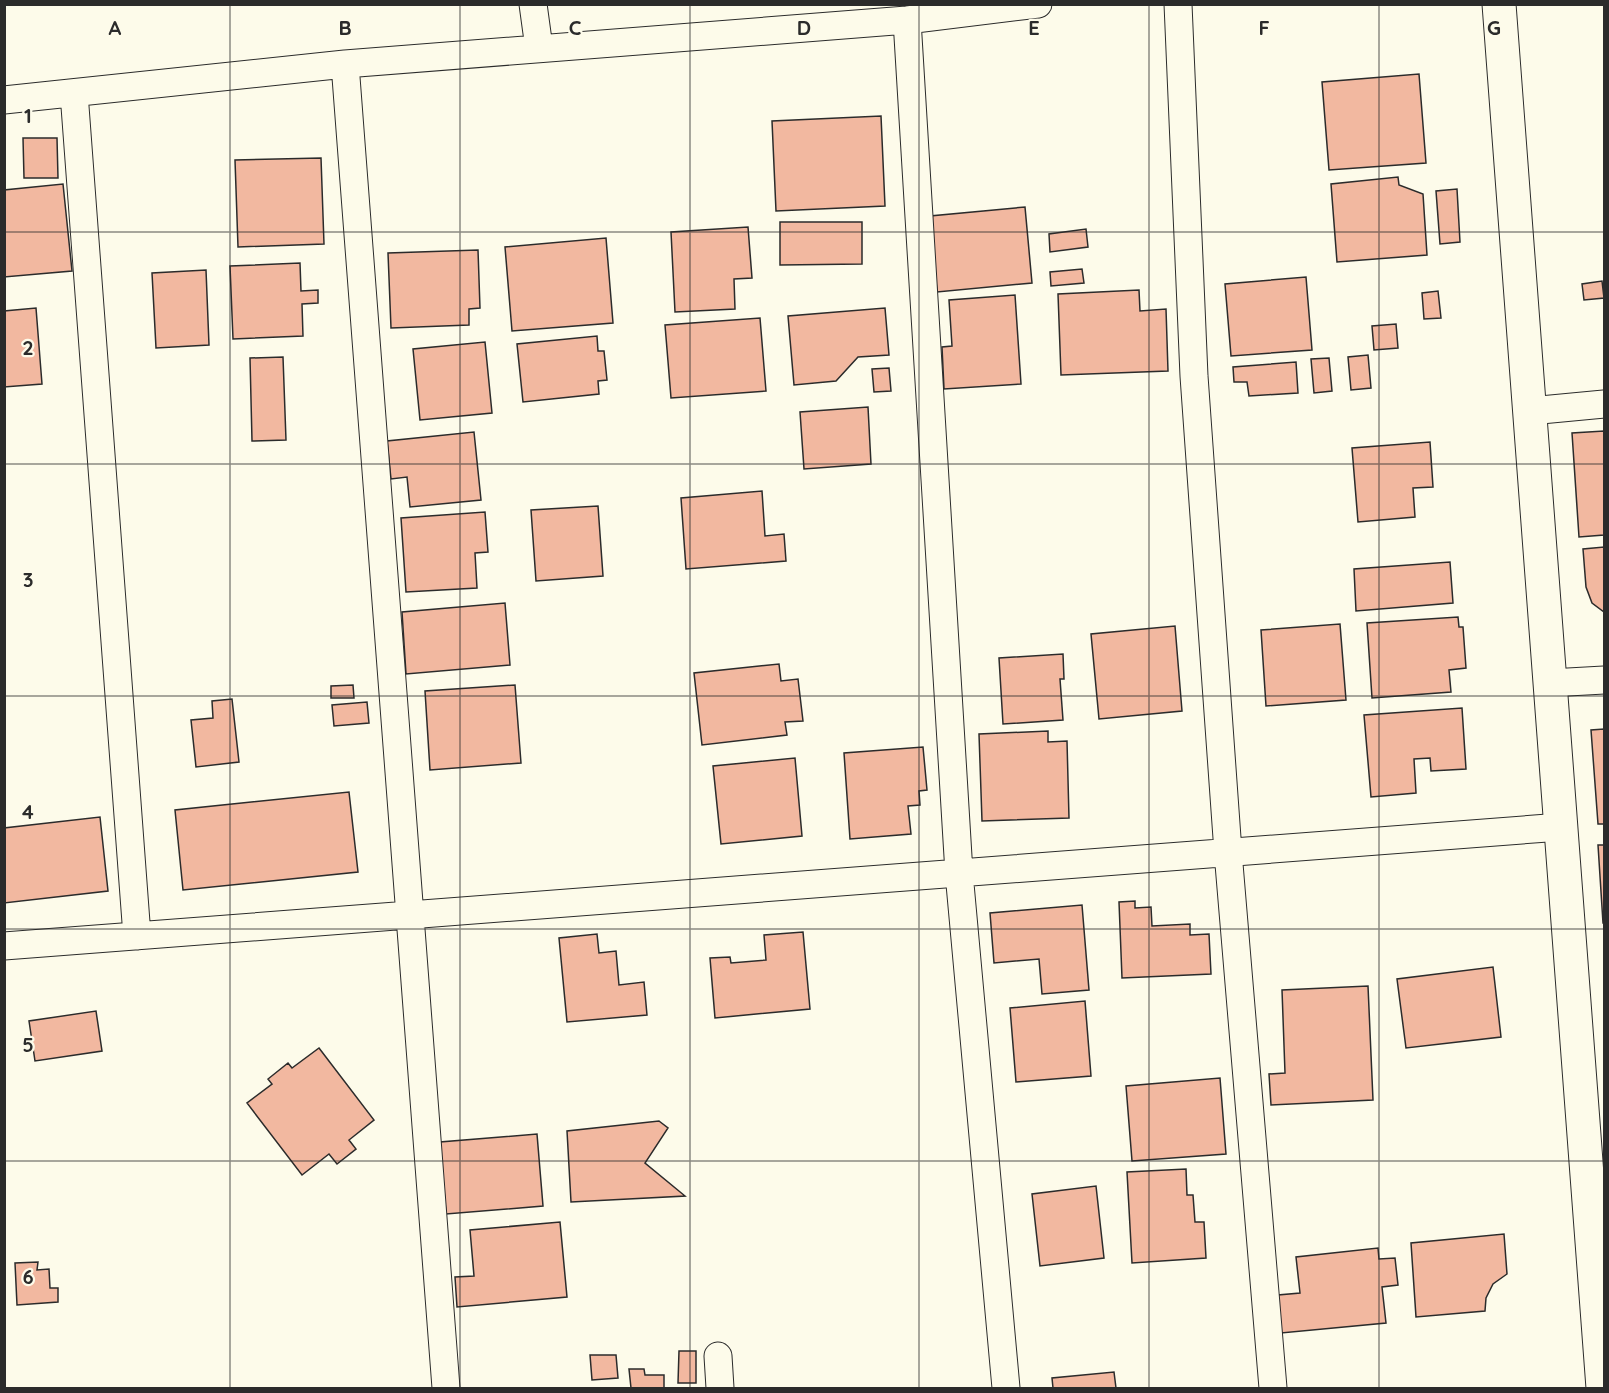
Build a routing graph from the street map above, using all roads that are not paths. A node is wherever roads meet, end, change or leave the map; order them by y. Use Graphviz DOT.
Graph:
graph roads {
  1 [pos="533,4"];
  2 [pos="1038,4"];
  3 [pos="1178,4"];
  4 [pos="1499,4"];
  5 [pos="907,20"];
  6 [pos="538,48"];
  7 [pos="345,64"];
  8 [pos="74,93"];
  9 [pos="4,100"];
  10 [pos="1605,404"];
  11 [pos="1530,411"];
  12 [pos="1605,680"];
  13 [pos="1550,683"];
  14 [pos="1561,827"];
  15 [pos="1228,852"];
  16 [pos="959,873"];
  17 [pos="410,915"];
  18 [pos="137,936"];
  19 [pos="4,946"];
  20 [pos="1599,1247"];
  21 [pos="718,1356"];
  22 [pos="446,1389"];
  23 [pos="720,1389"];
  24 [pos="1006,1389"];
  25 [pos="1273,1389"];
  26 [pos="1603,1389"];
  1 -- 6 [label="street"];
  2 -- 5 [label="street"];
  3 -- 15 [label="street"];
  4 -- 11 [label="street"];
  5 -- 6 [label="street"];
  5 -- 16 [label="street"];
  6 -- 7 [label="street"];
  7 -- 8 [label="street"];
  7 -- 17 [label="street"];
  8 -- 9 [label="street"];
  8 -- 18 [label="street"];
  10 -- 11 [label="street"];
  11 -- 13 [label="street"];
  12 -- 13 [label="street"];
  13 -- 14 [label="street"];
  14 -- 15 [label="street"];
  14 -- 20 [label="street"];
  15 -- 16 [label="street"];
  15 -- 25 [label="street"];
  16 -- 17 [label="street"];
  16 -- 24 [label="street"];
  17 -- 18 [label="street"];
  17 -- 22 [label="street"];
  18 -- 19 [label="street"];
  20 -- 26 [label="street"];
  21 -- 23 [label="street"];
}
